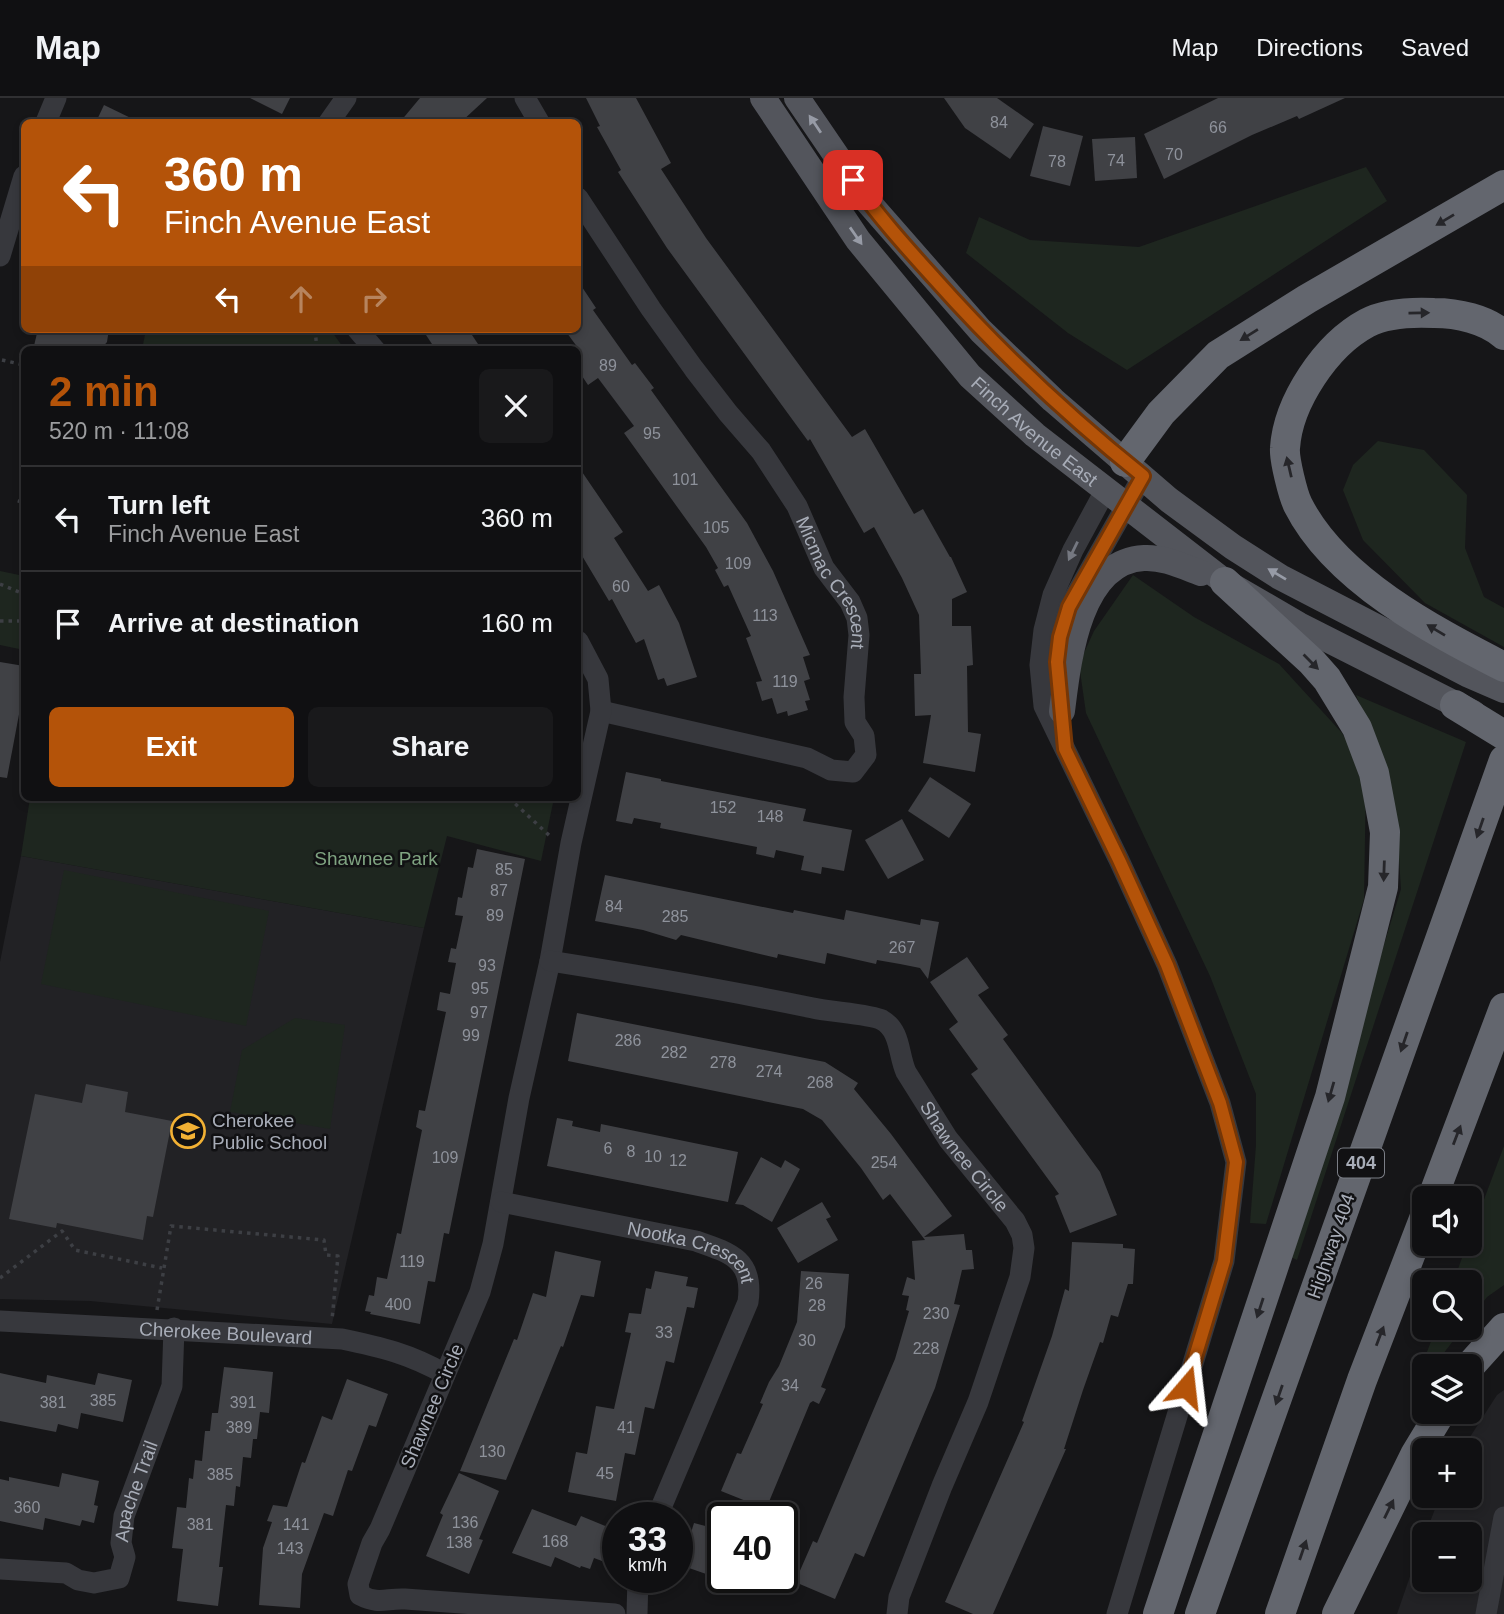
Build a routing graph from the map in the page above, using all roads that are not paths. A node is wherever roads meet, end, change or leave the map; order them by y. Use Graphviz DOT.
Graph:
graph roads {
  1 [pos="56,98"];
  2 [pos="346,98"];
  3 [pos="525,98"];
  4 [pos="764,98"];
  5 [pos="797,98"];
  6 [pos="47,119"];
  7 [pos="331,119"];
  8 [pos="537,119"];
  9 [pos="1504,185"];
  10 [pos="21,192"];
  11 [pos="581,203"];
  12 [pos="0,256"];
  13 [pos="1504,335"];
  14 [pos="1134,469"];
  15 [pos="1115,499"];
  16 [pos="1226,582"];
  17 [pos="581,647"];
  18 [pos="1501,673"];
  19 [pos="1455,705"];
  20 [pos="601,711"];
  21 [pos="1062,711"];
  22 [pos="1504,725"];
  23 [pos="1065,749"];
  24 [pos="1504,753"];
  25 [pos="581,799"];
  26 [pos="581,801"];
  27 [pos="550,961"];
  28 [pos="1504,1008"];
  29 [pos="1437,1186"];
  30 [pos="501,1202"];
  31 [pos="1412,1251"];
  32 [pos="0,1321"];
  33 [pos="174,1328"];
  34 [pos="1504,1328"];
  35 [pos="1481,1354"];
  36 [pos="445,1374"];
  37 [pos="1434,1424"];
  38 [pos="663,1502"];
  39 [pos="1504,1517"];
  40 [pos="0,1569"];
  41 [pos="1497,1586"];
  42 [pos="638,1593"];
  43 [pos="615,1614"];
  44 [pos="637,1614"];
  45 [pos="897,1614"];
  46 [pos="1117,1614"];
  47 [pos="1158,1614"];
  48 [pos="1200,1614"];
  49 [pos="1280,1614"];
  50 [pos="1337,1614"];
  51 [pos="1486,1614"];
  1 -- 6 [label="street"];
  2 -- 7 [label="street"];
  3 -- 8 [label="street"];
  4 -- 15 [label="main road, Finch Avenue East, one-way"];
  14 -- 5 [label="main road, Finch Avenue East, one-way"];
  9 -- 14 [label="highway, one-way"];
  10 -- 12 [label="street"];
  11 -- 20 [label="street, Micmac Crescent"];
  18 -- 13 [label="highway, one-way"];
  14 -- 15 [label="main road"];
  18 -- 14 [label="main road, Finch Avenue East, one-way"];
  15 -- 16 [label="main road, Finch Avenue East"];
  15 -- 21 [label="street"];
  15 -- 23 [label="street, one-way"];
  16 -- 19 [label="main road, Finch Avenue East"];
  16 -- 21 [label="main road"];
  16 -- 47 [label="highway, one-way"];
  17 -- 20 [label="street, Shawnee Circle"];
  19 -- 22 [label="main road, Finch Avenue East"];
  19 -- 24 [label="highway"];
  20 -- 25 [label="street, Shawnee Circle"];
  21 -- 23 [label="street"];
  23 -- 46 [label="street"];
  24 -- 48 [label="highway, Highway 404 / 404, one-way"];
  26 -- 27 [label="street, Shawnee Circle"];
  27 -- 30 [label="street, Shawnee Circle"];
  27 -- 45 [label="street, Shawnee Circle"];
  29 -- 28 [label="highway, one-way"];
  30 -- 36 [label="street, Shawnee Circle"];
  30 -- 38 [label="street, Nootka Crescent"];
  49 -- 31 [label="highway, one-way"];
  32 -- 33 [label="street, Cherokee Boulevard"];
  33 -- 36 [label="street, Cherokee Boulevard"];
  33 -- 40 [label="street, Apache Trail"];
  34 -- 35 [label="highway"];
  36 -- 43 [label="street, Shawnee Circle"];
  50 -- 37 [label="highway, one-way"];
  39 -- 41 [label="street"];
  41 -- 51 [label="street"];
  42 -- 44 [label="street"];
}
